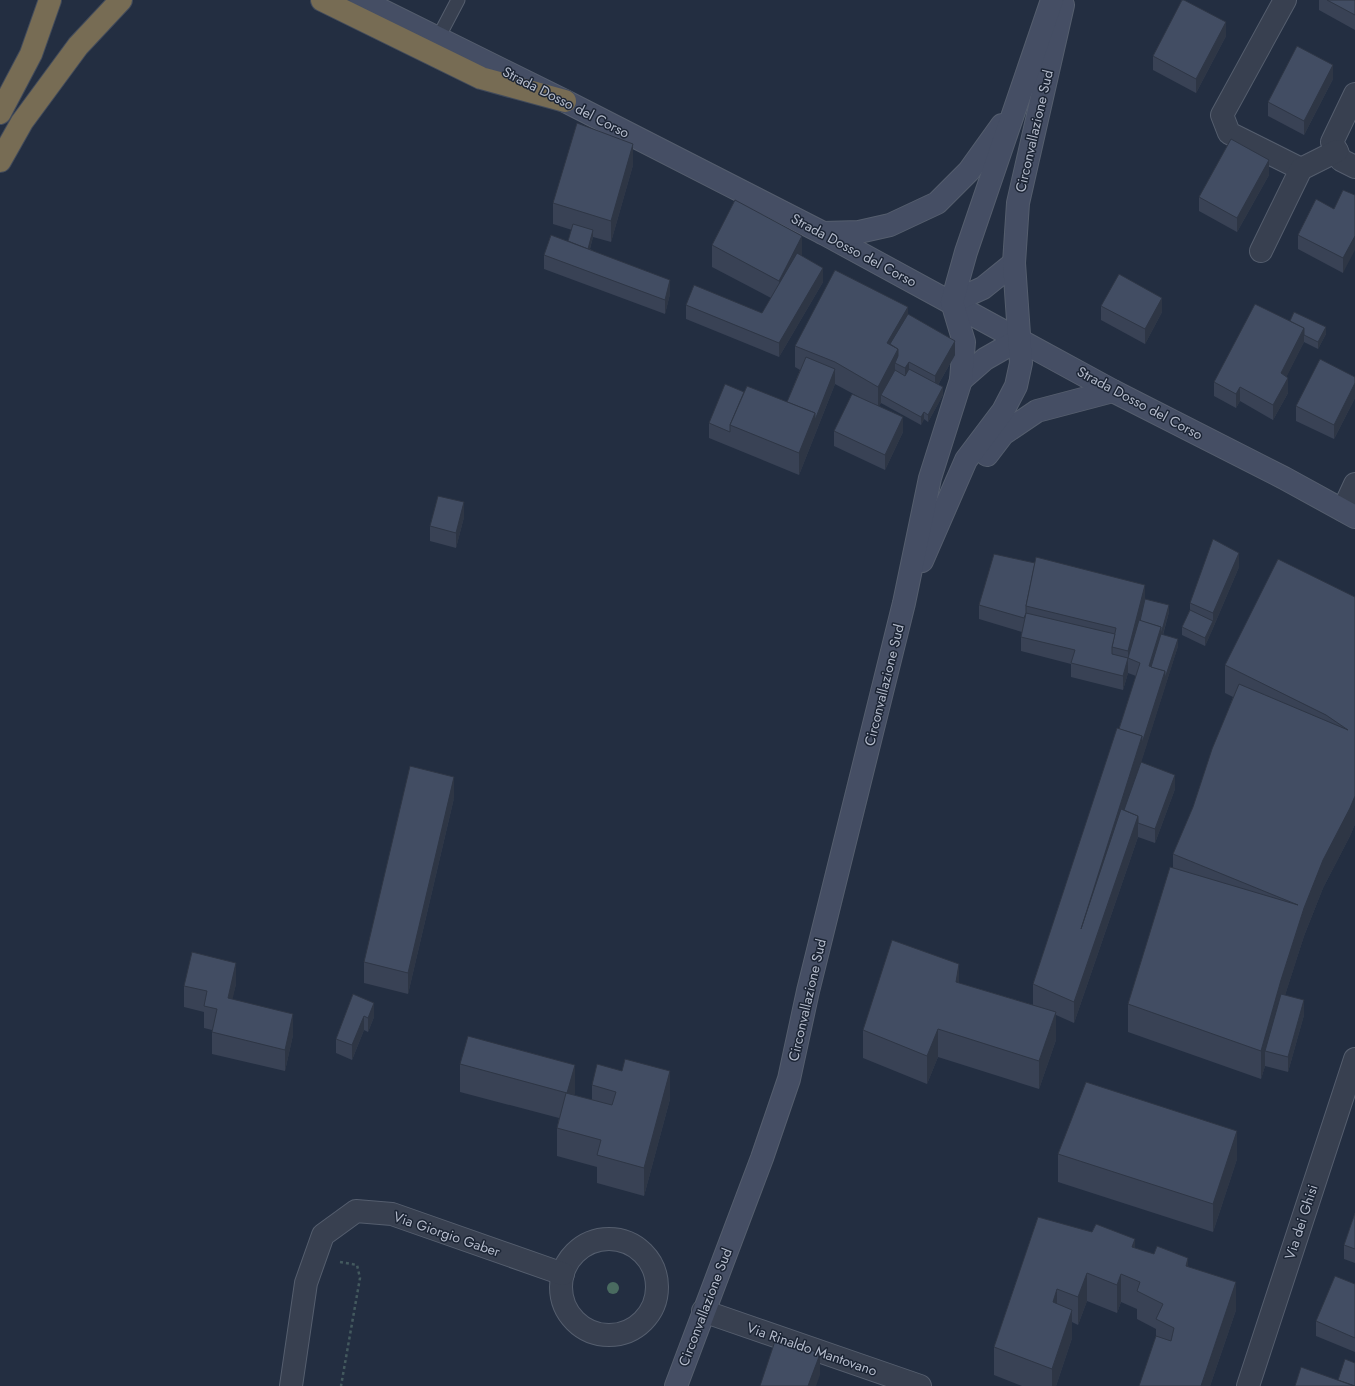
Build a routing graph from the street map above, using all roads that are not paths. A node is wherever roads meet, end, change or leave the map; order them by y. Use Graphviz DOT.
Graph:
graph roads {
  1 [pos="50,0"];
  2 [pos="121,0"];
  3 [pos="322,0"];
  4 [pos="361,0"];
  5 [pos="458,0"];
  6 [pos="1052,0"];
  7 [pos="1064,0"];
  8 [pos="1285,0"];
  9 [pos="438,38"];
  10 [pos="1355,94"];
  11 [pos="565,101"];
  12 [pos="1016,104"];
  13 [pos="0,112"];
  14 [pos="1337,151"];
  15 [pos="0,161"];
  16 [pos="1355,167"];
  17 [pos="1301,169"];
  18 [pos="823,233"];
  19 [pos="1261,251"];
  20 [pos="1014,263"];
  21 [pos="952,302"];
  22 [pos="1020,339"];
  23 [pos="961,380"];
  24 [pos="1113,391"];
  25 [pos="1355,484"];
  26 [pos="946,506"];
  27 [pos="1349,513"];
  28 [pos="904,603"];
  29 [pos="1355,1059"];
  30 [pos="563,1274"];
  31 [pos="703,1311"];
  32 [pos="291,1386"];
  33 [pos="676,1386"];
  34 [pos="920,1386"];
  35 [pos="1248,1386"];
  1 -- 13 [label="highway"];
  2 -- 15 [label="highway"];
  3 -- 11 [label="highway"];
  4 -- 9 [label="main road, Strada Dosso del Corso"];
  5 -- 9 [label="lane"];
  6 -- 12 [label="main road, Circonvallazione Sud"];
  7 -- 20 [label="main road, Circonvallazione Sud"];
  8 -- 17 [label="street"];
  9 -- 11 [label="main road, Strada Dosso del Corso"];
  10 -- 14 [label="street"];
  11 -- 18 [label="main road, Strada Dosso del Corso"];
  12 -- 18 [label="main road, Circonvallazione Sud"];
  12 -- 21 [label="main road, Circonvallazione Sud"];
  14 -- 16 [label="street"];
  14 -- 17 [label="street"];
  17 -- 19 [label="street"];
  18 -- 21 [label="main road, Strada Dosso del Corso"];
  20 -- 21 [label="main road"];
  20 -- 22 [label="main road, Circonvallazione Sud"];
  21 -- 22 [label="main road, Strada Dosso del Corso"];
  21 -- 23 [label="main road, Circonvallazione Sud"];
  22 -- 23 [label="main road"];
  22 -- 24 [label="main road, Strada Dosso del Corso"];
  22 -- 26 [label="main road, Circonvallazione Sud"];
  23 -- 28 [label="main road, Circonvallazione Sud"];
  24 -- 26 [label="main road, Circonvallazione Sud"];
  24 -- 27 [label="main road, Strada Dosso del Corso"];
  25 -- 27 [label="street, Strada Dosso del Corso"];
  26 -- 28 [label="main road, Circonvallazione Sud"];
  28 -- 31 [label="main road, Circonvallazione Sud"];
  29 -- 35 [label="street, Via dei Ghisi"];
  30 -- 30 [label="street"];
  30 -- 32 [label="street, Via Giorgio Gaber"];
  31 -- 33 [label="main road, Circonvallazione Sud"];
  31 -- 34 [label="street, Via Rinaldo Mantovano"];
}
